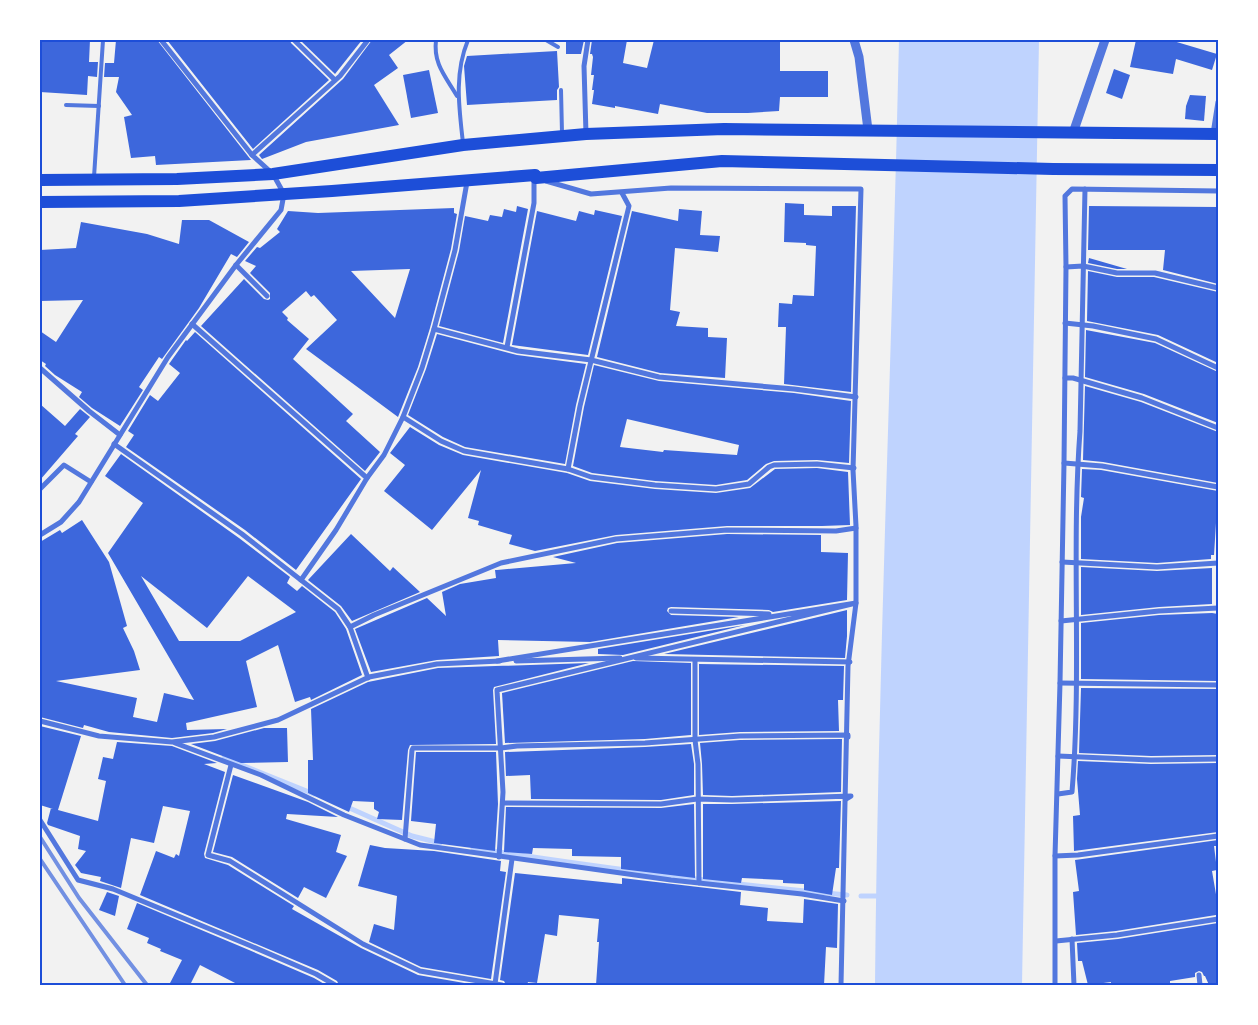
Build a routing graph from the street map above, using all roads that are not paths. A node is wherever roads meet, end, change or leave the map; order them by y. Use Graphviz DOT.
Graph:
graph roads {
  1 [pos="103,40"];
  2 [pos="161,40"];
  3 [pos="294,40"];
  4 [pos="368,40"];
  5 [pos="436,40"];
  6 [pos="468,40"];
  7 [pos="546,40"];
  8 [pos="588,40"];
  9 [pos="854,40"];
  10 [pos="1105,40"];
  11 [pos="558,47"];
  12 [pos="336,80"];
  13 [pos="561,90"];
  14 [pos="458,96"];
  15 [pos="1218,102"];
  16 [pos="66,106"];
  17 [pos="99,106"];
  18 [pos="868,130"];
  19 [pos="1073,133"];
  20 [pos="586,134"];
  21 [pos="1216,134"];
  22 [pos="562,136"];
  23 [pos="463,145"];
  24 [pos="252,155"];
  25 [pos="1218,170"];
  26 [pos="273,174"];
  27 [pos="535,176"];
  28 [pos="40,180"];
  29 [pos="93,180"];
  30 [pos="467,180"];
  31 [pos="1086,189"];
  32 [pos="1218,191"];
  33 [pos="622,193"];
  34 [pos="284,194"];
  35 [pos="40,202"];
  36 [pos="236,265"];
  37 [pos="1083,266"];
  38 [pos="1066,267"];
  39 [pos="1218,288"];
  40 [pos="267,296"];
  41 [pos="192,324"];
  42 [pos="1065,324"];
  43 [pos="1082,325"];
  44 [pos="434,329"];
  45 [pos="507,347"];
  46 [pos="591,360"];
  47 [pos="40,368"];
  48 [pos="1218,368"];
  49 [pos="1065,378"];
  50 [pos="1080,380"];
  51 [pos="856,397"];
  52 [pos="403,417"];
  53 [pos="1218,428"];
  54 [pos="120,435"];
  55 [pos="114,444"];
  56 [pos="1064,463"];
  57 [pos="1077,464"];
  58 [pos="568,469"];
  59 [pos="853,470"];
  60 [pos="367,478"];
  61 [pos="90,482"];
  62 [pos="1218,487"];
  63 [pos="40,489"];
  64 [pos="856,528"];
  65 [pos="40,535"];
  66 [pos="1062,562"];
  67 [pos="1076,563"];
  68 [pos="1218,563"];
  69 [pos="301,580"];
  70 [pos="856,603"];
  71 [pos="1218,608"];
  72 [pos="671,611"];
  73 [pos="1076,619"];
  74 [pos="1061,621"];
  75 [pos="350,627"];
  76 [pos="695,660"];
  77 [pos="497,661"];
  78 [pos="848,666"];
  79 [pos="368,678"];
  80 [pos="1060,684"];
  81 [pos="1077,684"];
  82 [pos="1218,685"];
  83 [pos="40,721"];
  84 [pos="848,738"];
  85 [pos="695,740"];
  86 [pos="172,742"];
  87 [pos="501,748"];
  88 [pos="1058,756"];
  89 [pos="1075,757"];
  90 [pos="1218,760"];
  91 [pos="231,764"];
  92 [pos="1058,794"];
  93 [pos="697,799"];
  94 [pos="846,799"];
  95 [pos="503,803"];
  96 [pos="40,820"];
  97 [pos="1218,836"];
  98 [pos="405,837"];
  99 [pos="499,853"];
  100 [pos="1055,856"];
  101 [pos="512,859"];
  102 [pos="699,882"];
  103 [pos="844,901"];
  104 [pos="1218,919"];
  105 [pos="1072,939"];
  106 [pos="1056,941"];
  107 [pos="1200,975"];
  108 [pos="495,984"];
  109 [pos="334,985"];
  110 [pos="502,985"];
  111 [pos="841,985"];
  112 [pos="1055,985"];
  113 [pos="1074,985"];
  114 [pos="1200,985"];
  1 -- 17 [label="lane"];
  2 -- 24 [label="street"];
  3 -- 12 [label="street"];
  4 -- 12 [label="street"];
  5 -- 14 [label="lane"];
  6 -- 14 [label="lane"];
  7 -- 11 [label="lane"];
  8 -- 20 [label="street"];
  9 -- 18 [label="street"];
  10 -- 19 [label="street"];
  12 -- 24 [label="street"];
  13 -- 22 [label="lane"];
  14 -- 23 [label="lane"];
  15 -- 21 [label="street"];
  16 -- 17 [label="lane"];
  17 -- 29 [label="lane"];
  18 -- 19 [label="highway"];
  18 -- 20 [label="highway"];
  19 -- 21 [label="highway"];
  20 -- 22 [label="highway"];
  22 -- 23 [label="highway"];
  23 -- 26 [label="highway"];
  24 -- 26 [label="street"];
  25 -- 27 [label="highway"];
  26 -- 29 [label="highway"];
  26 -- 34 [label="street"];
  27 -- 30 [label="highway"];
  27 -- 33 [label="street"];
  27 -- 45 [label="street"];
  28 -- 29 [label="highway"];
  30 -- 34 [label="highway"];
  30 -- 44 [label="street"];
  31 -- 32 [label="street"];
  31 -- 37 [label="street"];
  31 -- 38 [label="street"];
  33 -- 46 [label="street"];
  33 -- 51 [label="street"];
  34 -- 35 [label="highway"];
  34 -- 36 [label="street"];
  36 -- 40 [label="street"];
  36 -- 41 [label="street"];
  37 -- 38 [label="street"];
  37 -- 39 [label="street"];
  37 -- 43 [label="street"];
  38 -- 42 [label="street"];
  41 -- 54 [label="street"];
  41 -- 60 [label="street"];
  42 -- 43 [label="street"];
  42 -- 49 [label="street"];
  43 -- 48 [label="street"];
  43 -- 50 [label="street"];
  44 -- 45 [label="street"];
  44 -- 52 [label="street"];
  45 -- 46 [label="street"];
  46 -- 51 [label="street"];
  46 -- 58 [label="street"];
  47 -- 54 [label="street"];
  49 -- 50 [label="street"];
  49 -- 56 [label="street"];
  50 -- 53 [label="street"];
  50 -- 57 [label="street"];
  51 -- 59 [label="street"];
  52 -- 58 [label="street"];
  52 -- 60 [label="street"];
  54 -- 55 [label="street"];
  55 -- 61 [label="street"];
  55 -- 69 [label="street"];
  56 -- 57 [label="street"];
  56 -- 66 [label="street"];
  57 -- 62 [label="street"];
  57 -- 67 [label="street"];
  58 -- 59 [label="street"];
  59 -- 64 [label="street"];
  60 -- 69 [label="street"];
  61 -- 63 [label="street"];
  61 -- 65 [label="street"];
  64 -- 70 [label="street"];
  64 -- 75 [label="street"];
  66 -- 67 [label="street"];
  66 -- 74 [label="street"];
  67 -- 68 [label="street"];
  67 -- 73 [label="street"];
  69 -- 75 [label="street"];
  70 -- 72 [label="street"];
  70 -- 77 [label="street"];
  70 -- 78 [label="street"];
  70 -- 87 [label="street"];
  71 -- 73 [label="street"];
  73 -- 74 [label="street"];
  73 -- 81 [label="street"];
  74 -- 80 [label="street"];
  75 -- 79 [label="street"];
  76 -- 77 [label="street"];
  76 -- 78 [label="street"];
  76 -- 85 [label="street"];
  77 -- 79 [label="street"];
  78 -- 84 [label="street"];
  79 -- 86 [label="street"];
  80 -- 81 [label="street"];
  80 -- 88 [label="street"];
  81 -- 82 [label="street"];
  81 -- 89 [label="street"];
  83 -- 86 [label="street"];
  84 -- 85 [label="street"];
  84 -- 94 [label="street"];
  85 -- 87 [label="street"];
  85 -- 93 [label="street"];
  86 -- 91 [label="street"];
  87 -- 95 [label="street"];
  87 -- 98 [label="street"];
  88 -- 89 [label="street"];
  88 -- 92 [label="street"];
  89 -- 90 [label="street"];
  89 -- 92 [label="street"];
  91 -- 98 [label="street"];
  91 -- 108 [label="street"];
  92 -- 100 [label="street"];
  93 -- 94 [label="street"];
  93 -- 95 [label="street"];
  93 -- 102 [label="street"];
  94 -- 103 [label="street"];
  95 -- 99 [label="street"];
  96 -- 109 [label="street"];
  97 -- 100 [label="street"];
  98 -- 99 [label="street"];
  99 -- 101 [label="street"];
  100 -- 106 [label="street"];
  101 -- 102 [label="street"];
  101 -- 108 [label="street"];
  102 -- 103 [label="street"];
  103 -- 111 [label="street"];
  104 -- 105 [label="street"];
  105 -- 106 [label="street"];
  105 -- 113 [label="street"];
  106 -- 112 [label="street"];
  107 -- 114 [label="street"];
  108 -- 110 [label="street"];
}
